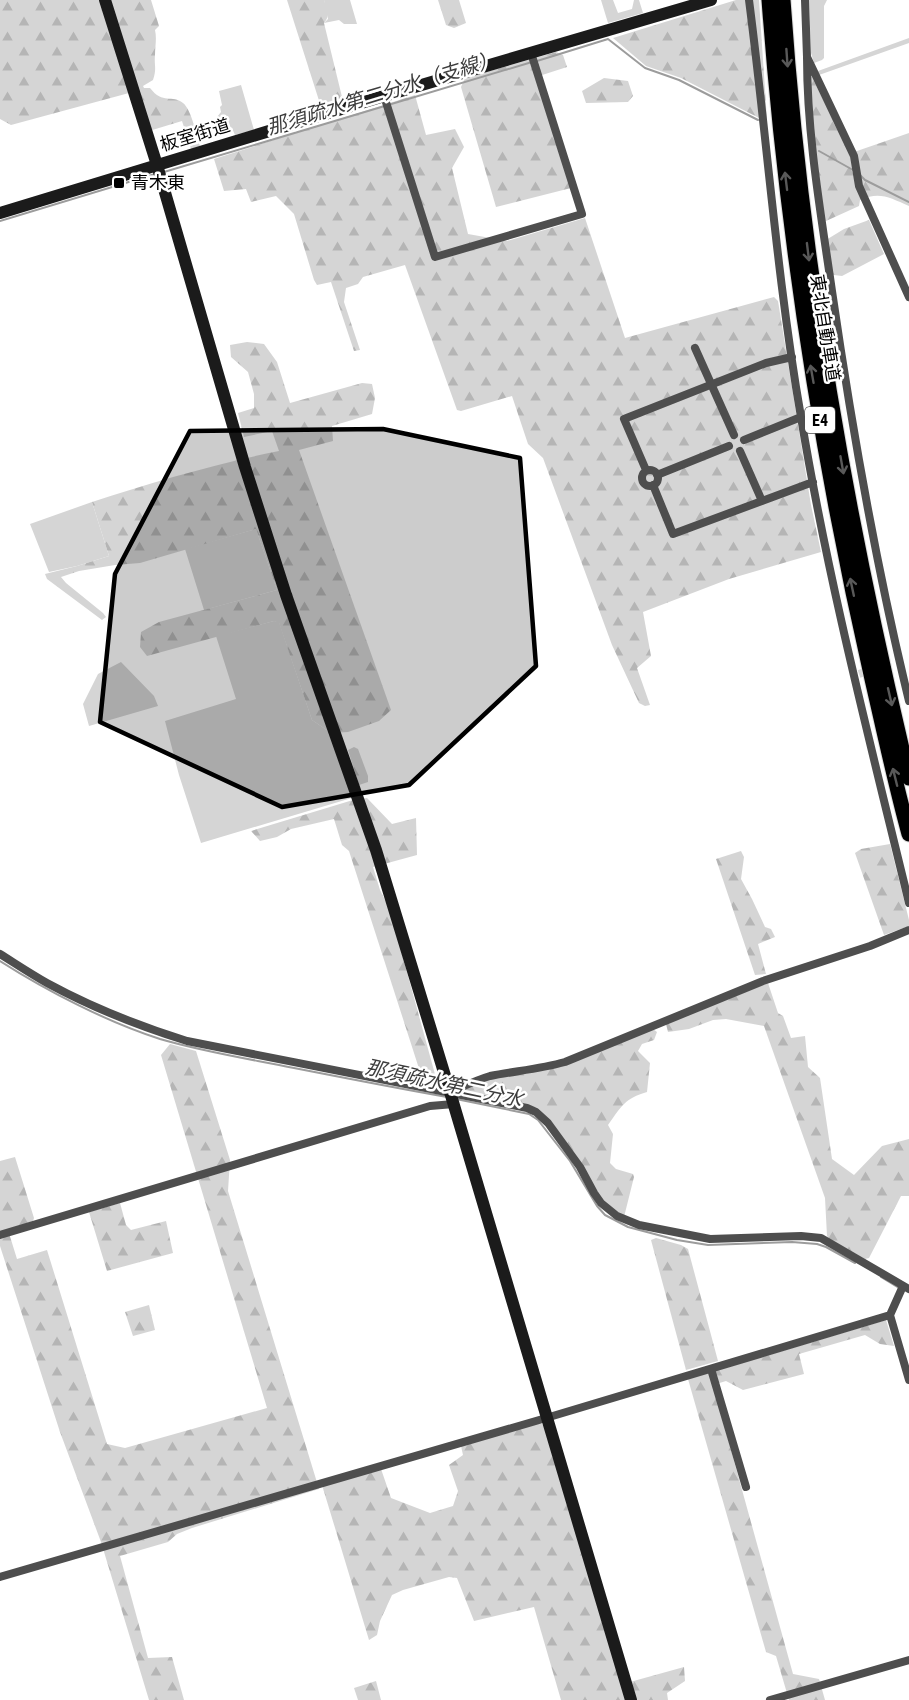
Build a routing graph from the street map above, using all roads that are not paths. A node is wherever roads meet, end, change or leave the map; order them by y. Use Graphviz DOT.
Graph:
graph roads {
  1 [pos="105,0"];
  2 [pos="711,0"];
  3 [pos="749,0"];
  4 [pos="769,0"];
  5 [pos="783,0"];
  6 [pos="804,0"];
  7 [pos="531,52"];
  8 [pos="807,57"];
  9 [pos="384,96"];
  10 [pos="157,165"];
  11 [pos="0,213"];
  12 [pos="909,297"];
  13 [pos="696,348"];
  14 [pos="792,357"];
  15 [pos="711,384"];
  16 [pos="801,417"];
  17 [pos="734,435"];
  18 [pos="744,440"];
  19 [pos="729,446"];
  20 [pos="740,451"];
  21 [pos="646,470"];
  22 [pos="657,474"];
  23 [pos="813,482"];
  24 [pos="653,485"];
  25 [pos="762,501"];
  26 [pos="909,701"];
  27 [pos="909,778"];
  28 [pos="909,834"];
  29 [pos="909,903"];
  30 [pos="909,930"];
  31 [pos="0,954"];
  32 [pos="452,1098"];
  33 [pos="0,1235"];
  34 [pos="906,1287"];
  35 [pos="890,1315"];
  36 [pos="711,1369"];
  37 [pos="909,1380"];
  38 [pos="546,1418"];
  39 [pos="746,1487"];
  40 [pos="0,1577"];
  41 [pos="909,1660"];
  42 [pos="631,1700"];
  43 [pos="770,1700"];
  1 -- 10 [label="street"];
  2 -- 7 [label="street, 板室街道"];
  3 -- 14 [label="street"];
  28 -- 4 [label="highway, 東北自動車道 / E4, one-way"];
  5 -- 27 [label="highway, 東北自動車道 / E4, one-way"];
  6 -- 8 [label="street"];
  7 -- 9 [label="street, 板室街道"];
  7 -- 9 [label="street"];
  8 -- 12 [label="street"];
  8 -- 26 [label="street"];
  9 -- 10 [label="street, 板室街道"];
  10 -- 11 [label="street, 板室街道"];
  10 -- 32 [label="street"];
  13 -- 15 [label="street"];
  14 -- 15 [label="street"];
  14 -- 16 [label="street"];
  15 -- 17 [label="street"];
  15 -- 21 [label="street"];
  16 -- 18 [label="street"];
  16 -- 23 [label="street"];
  17 -- 18 [label="street"];
  17 -- 19 [label="street"];
  18 -- 20 [label="street"];
  19 -- 20 [label="street"];
  19 -- 22 [label="street"];
  20 -- 25 [label="street"];
  21 -- 22 [label="street"];
  21 -- 24 [label="street"];
  22 -- 24 [label="street"];
  23 -- 25 [label="street"];
  23 -- 29 [label="street"];
  24 -- 25 [label="street"];
  30 -- 32 [label="street"];
  31 -- 32 [label="street"];
  32 -- 33 [label="street"];
  32 -- 34 [label="street"];
  32 -- 38 [label="street"];
  34 -- 35 [label="street"];
  35 -- 36 [label="street"];
  35 -- 37 [label="street"];
  36 -- 38 [label="street"];
  36 -- 39 [label="street"];
  38 -- 40 [label="street"];
  38 -- 42 [label="street"];
  41 -- 43 [label="street"];
}
